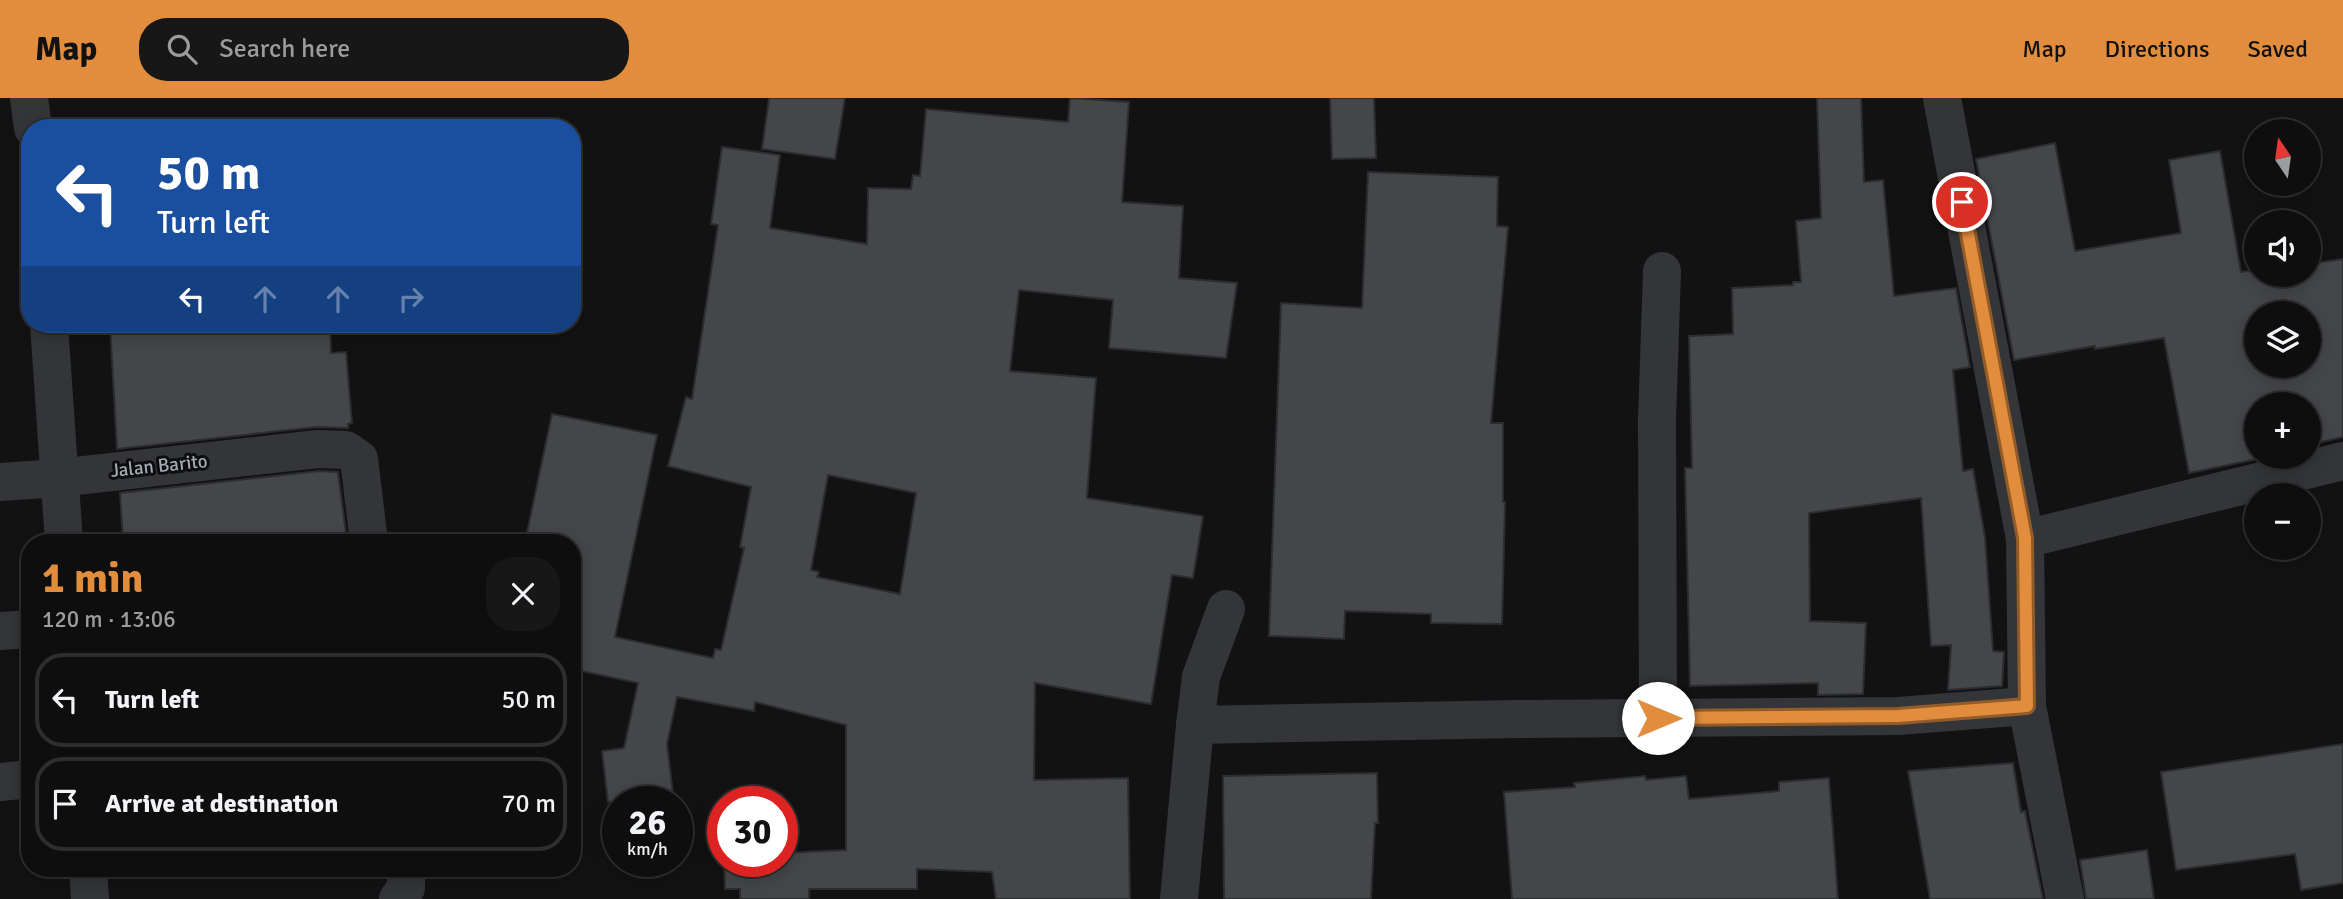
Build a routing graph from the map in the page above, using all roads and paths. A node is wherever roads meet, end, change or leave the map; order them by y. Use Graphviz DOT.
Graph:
graph roads {
  1 [pos="29,98"];
  2 [pos="1942,98"];
  3 [pos="32,119"];
  4 [pos="1662,271"];
  5 [pos="49,333"];
  6 [pos="2343,461"];
  7 [pos="58,478"];
  8 [pos="0,482"];
  9 [pos="63,534"];
  10 [pos="368,534"];
  11 [pos="2025,538"];
  12 [pos="1226,609"];
  13 [pos="21,630"];
  14 [pos="0,631"];
  15 [pos="2027,706"];
  16 [pos="1658,718"];
  17 [pos="1195,725"];
  18 [pos="21,780"];
  19 [pos="0,782"];
  20 [pos="89,877"];
  21 [pos="405,877"];
  22 [pos="90,899"];
  23 [pos="398,899"];
  24 [pos="1179,899"];
  25 [pos="2065,899"];
  1 -- 3 [label="street"];
  2 -- 11 [label="street"];
  4 -- 16 [label="street"];
  5 -- 7 [label="street"];
  6 -- 11 [label="street"];
  7 -- 8 [label="street, Jalan Barito"];
  7 -- 9 [label="street"];
  7 -- 10 [label="street, Jalan Barito"];
  11 -- 15 [label="street"];
  12 -- 17 [label="street"];
  13 -- 14 [label="street"];
  15 -- 16 [label="street"];
  15 -- 25 [label="street"];
  16 -- 17 [label="street"];
  17 -- 24 [label="street"];
  18 -- 19 [label="street"];
  20 -- 22 [label="street"];
  21 -- 23 [label="street"];
}
